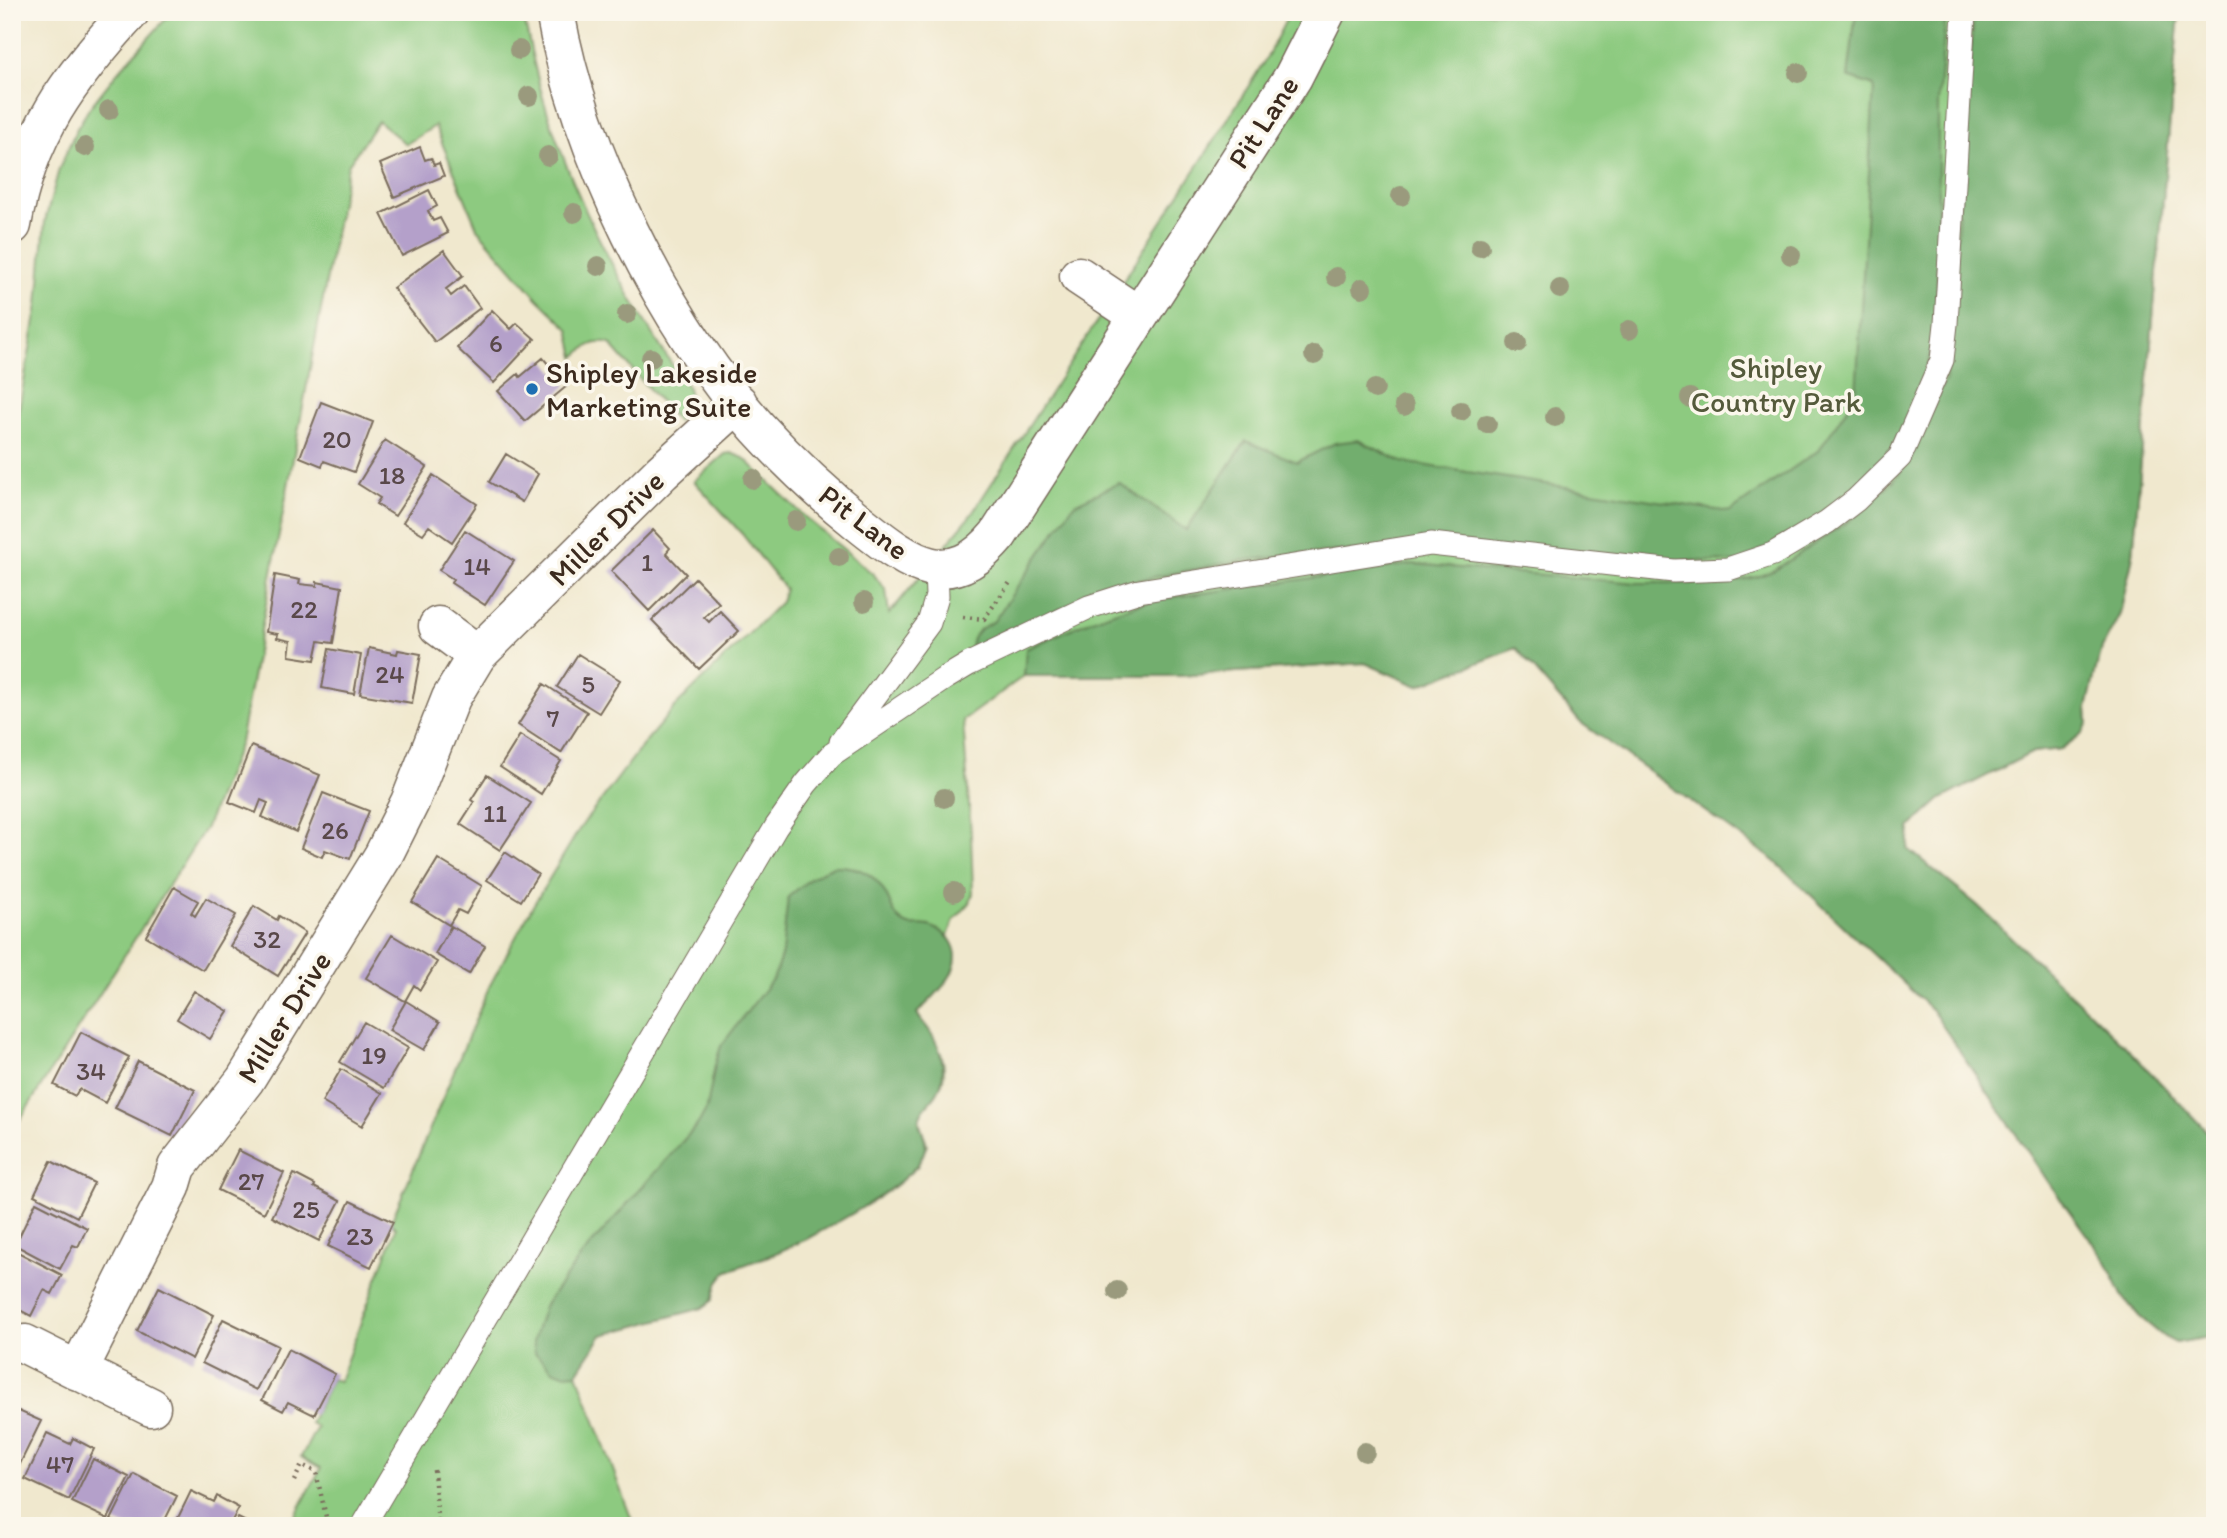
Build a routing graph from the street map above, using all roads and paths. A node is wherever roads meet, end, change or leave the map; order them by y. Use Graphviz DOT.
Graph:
graph roads {
  1 [pos="130,12"];
  2 [pos="555,12"];
  3 [pos="1326,12"];
  4 [pos="1964,12"];
  5 [pos="12,225"];
  6 [pos="1079,276"];
  7 [pos="1139,316"];
  8 [pos="738,403"];
  9 [pos="936,569"];
  10 [pos="438,626"];
  11 [pos="477,655"];
  12 [pos="831,755"];
  13 [pos="25,1344"];
  14 [pos="78,1371"];
  15 [pos="151,1408"];
  16 [pos="294,1481"];
  17 [pos="328,1526"];
  18 [pos="363,1526"];
  1 -- 5 [label="street"];
  2 -- 8 [label="street, Pit Lane"];
  3 -- 7 [label="street, Pit Lane"];
  4 -- 12 [label="lane"];
  6 -- 7 [label="street"];
  7 -- 9 [label="street, Pit Lane"];
  8 -- 9 [label="street, Pit Lane"];
  8 -- 11 [label="street, Miller Drive"];
  9 -- 12 [label="lane"];
  10 -- 11 [label="street"];
  11 -- 14 [label="street, Miller Drive"];
  12 -- 18 [label="lane"];
  13 -- 14 [label="street"];
  14 -- 15 [label="street"];
  16 -- 17 [label="path"];
}
